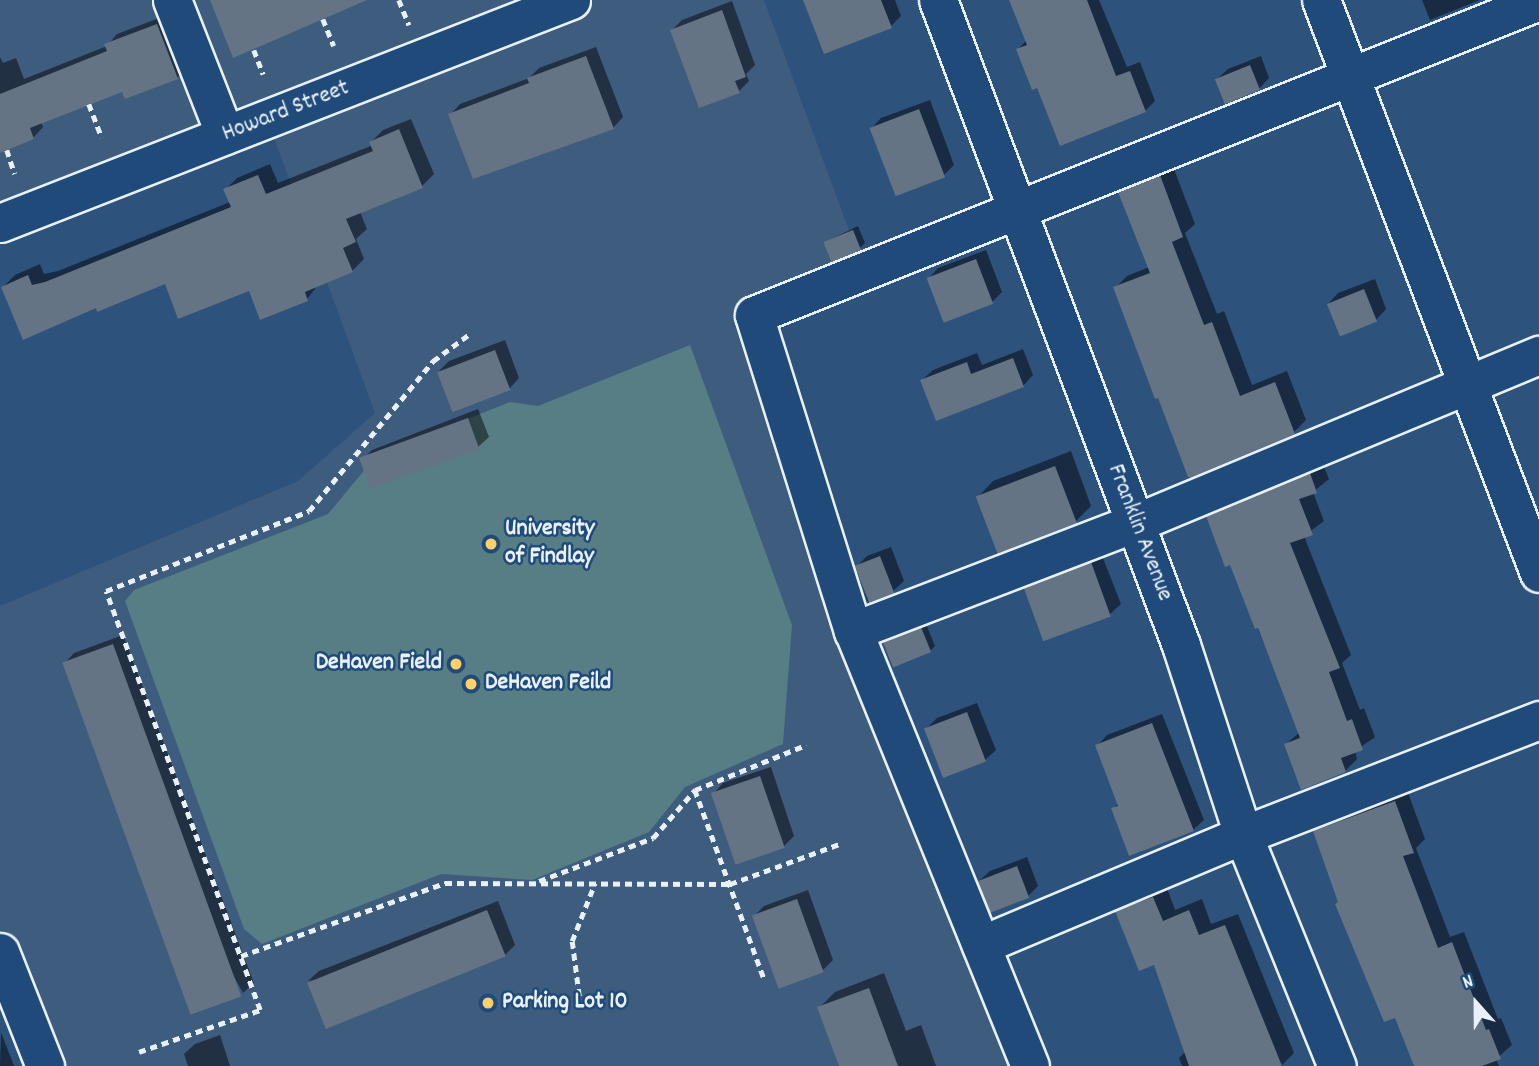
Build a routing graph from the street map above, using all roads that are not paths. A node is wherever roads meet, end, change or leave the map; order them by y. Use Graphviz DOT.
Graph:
graph roads {
  1 [pos="172,0"];
  2 [pos="572,0"];
  3 [pos="938,0"];
  4 [pos="1321,0"];
  5 [pos="1539,1"];
  6 [pos="1351,79"];
  7 [pos="225,135"];
  8 [pos="1017,209"];
  9 [pos="0,223"];
  10 [pos="1539,355"];
  11 [pos="1467,384"];
  12 [pos="1135,523"];
  13 [pos="1539,573"];
  14 [pos="853,631"];
  15 [pos="1539,720"];
  16 [pos="1243,835"];
  17 [pos="981,945"];
  18 [pos="0,952"];
  19 [pos="1331,1064"];
  20 [pos="45,1066"];
  21 [pos="1030,1066"];
  1 -- 7 [label="street"];
  2 -- 7 [label="street, Howard Street"];
  3 -- 8 [label="street, Franklin Avenue"];
  4 -- 6 [label="street"];
  5 -- 6 [label="street"];
  6 -- 8 [label="street"];
  6 -- 11 [label="street"];
  7 -- 9 [label="street, Howard Street"];
  8 -- 12 [label="street, Franklin Avenue"];
  8 -- 14 [label="street"];
  10 -- 11 [label="street"];
  11 -- 12 [label="street"];
  11 -- 13 [label="street"];
  12 -- 14 [label="street"];
  12 -- 16 [label="street, Franklin Avenue"];
  14 -- 17 [label="street"];
  15 -- 16 [label="street"];
  16 -- 17 [label="street"];
  16 -- 19 [label="street, Franklin Avenue"];
  17 -- 21 [label="street"];
  18 -- 20 [label="street"];
}
